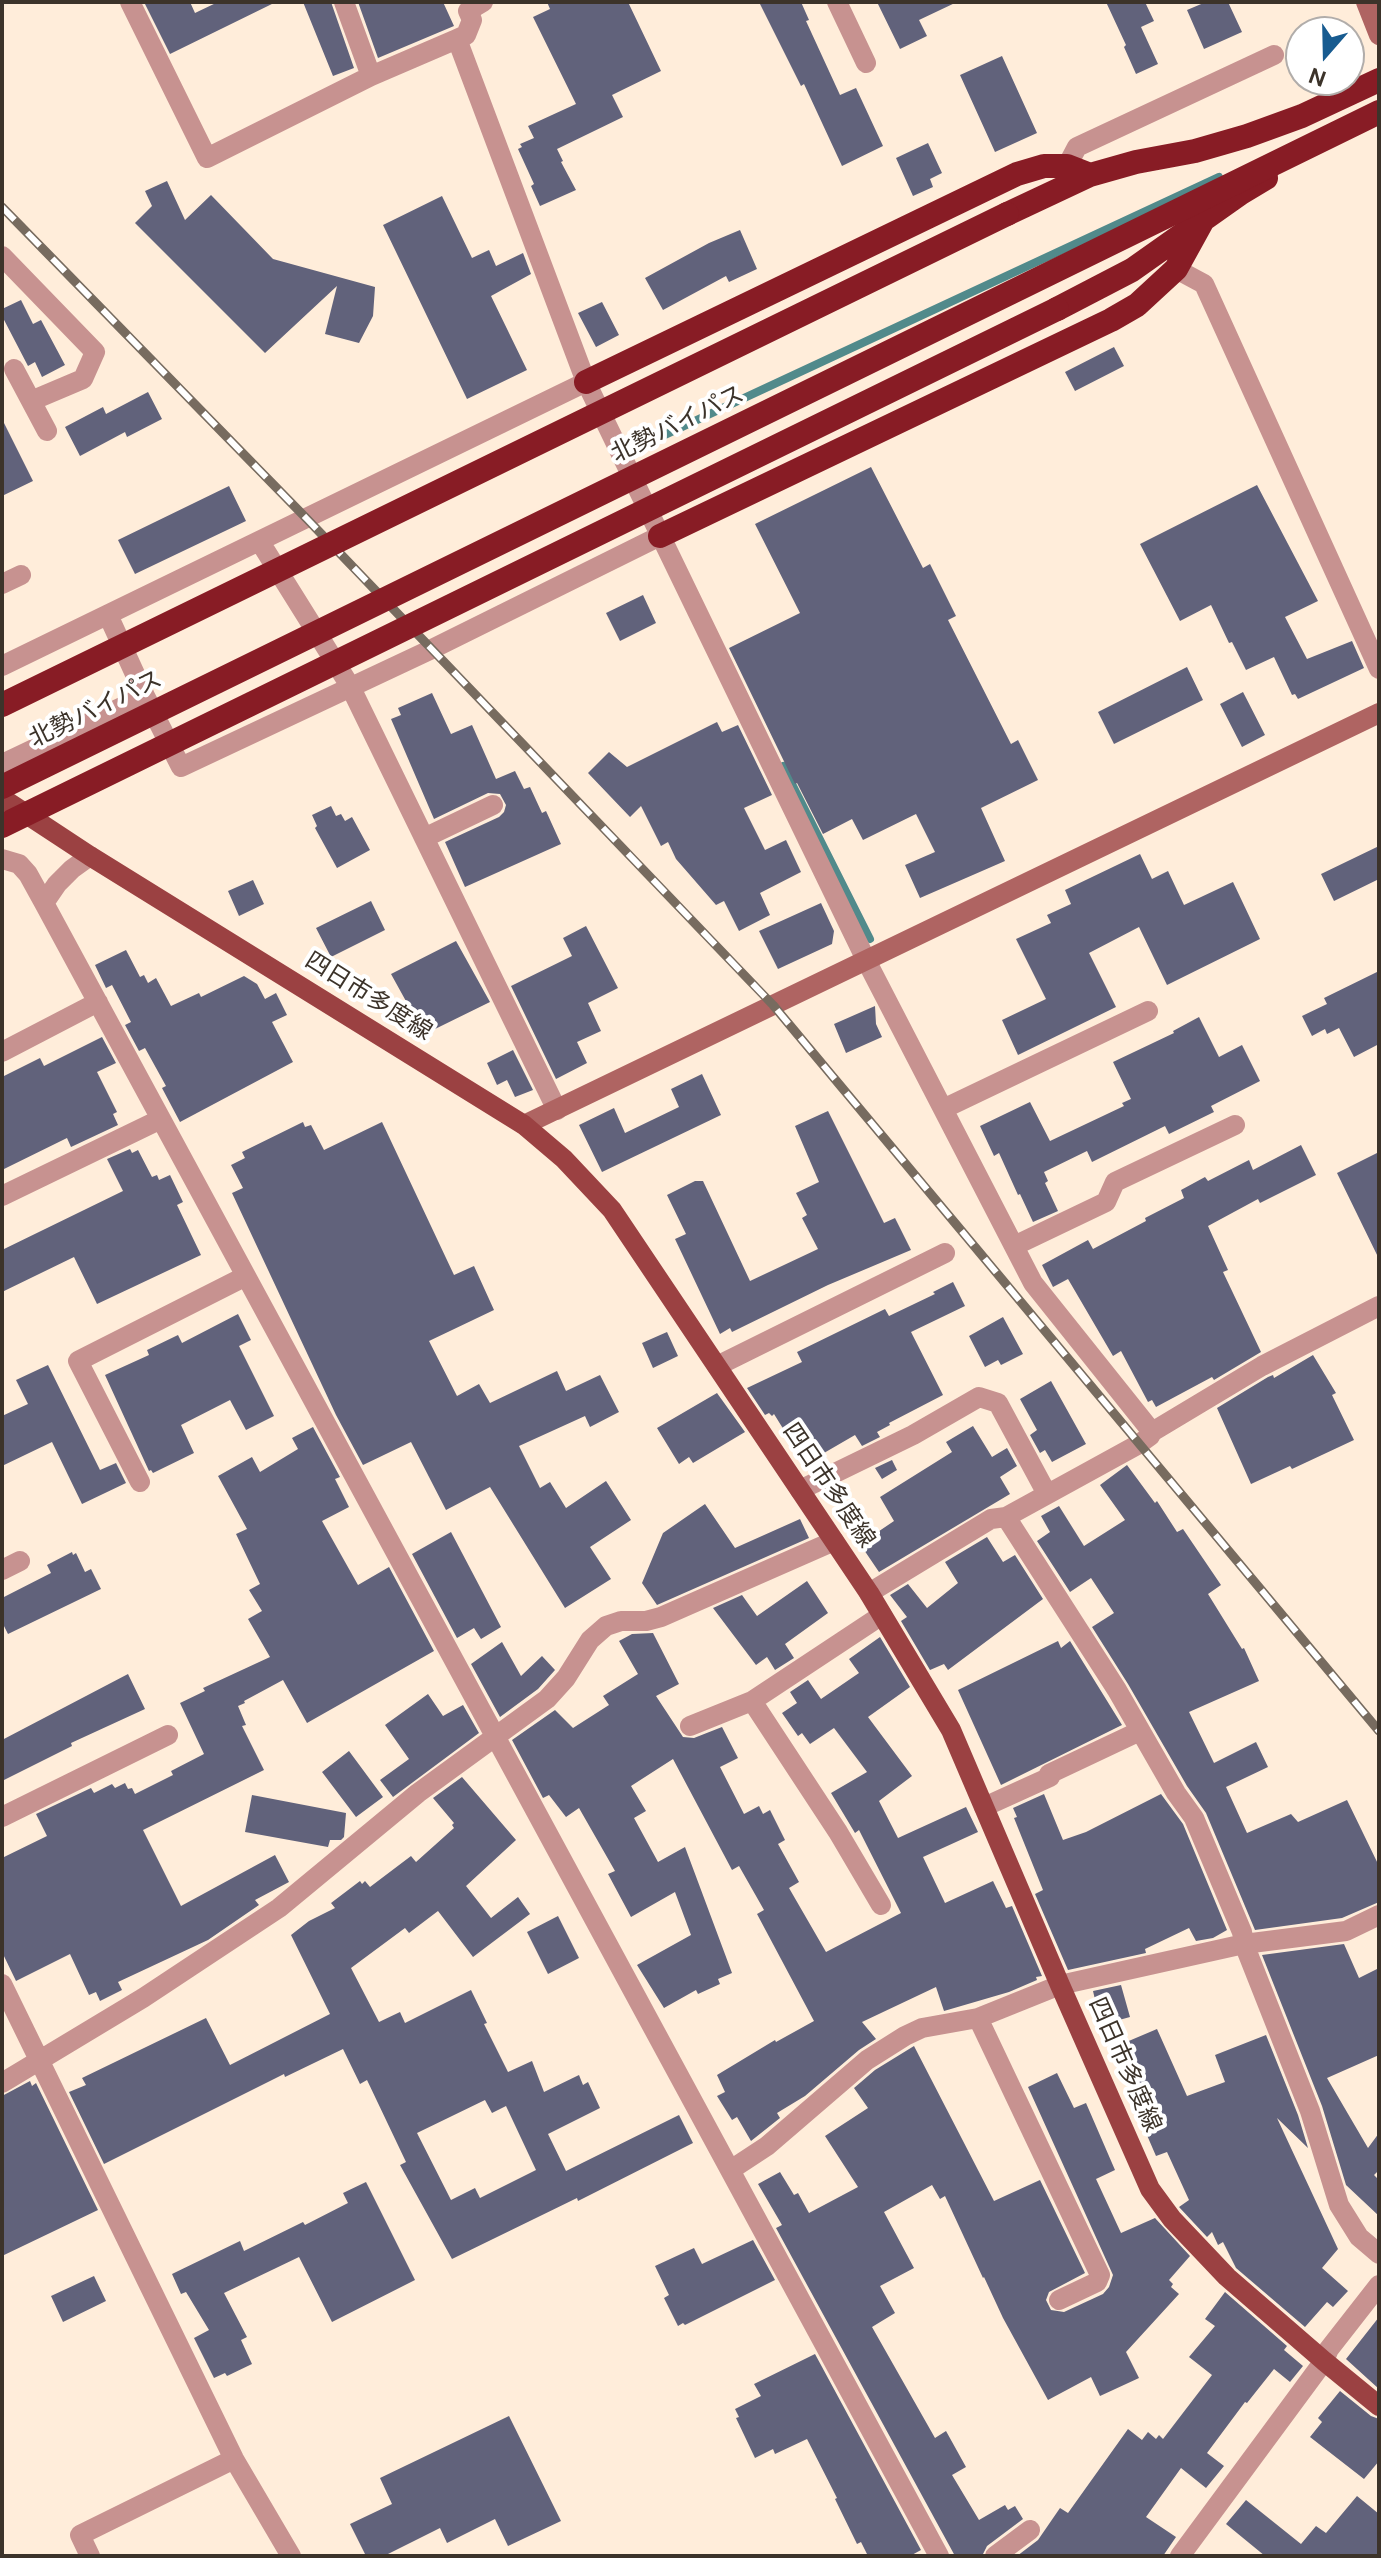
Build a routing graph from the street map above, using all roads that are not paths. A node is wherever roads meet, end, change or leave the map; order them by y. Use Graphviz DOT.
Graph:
graph roads {
  1 [pos="130,2"];
  2 [pos="344,2"];
  3 [pos="483,2"];
  4 [pos="837,2"];
  5 [pos="1366,2"];
  6 [pos="1379,35"];
  7 [pos="457,39"];
  8 [pos="1274,55"];
  9 [pos="866,63"];
  10 [pos="371,76"];
  11 [pos="1379,80"];
  12 [pos="1379,112"];
  13 [pos="1379,121"];
  14 [pos="1078,170"];
  15 [pos="1203,220"];
  16 [pos="2,256"];
  17 [pos="1176,269"];
  18 [pos="14,369"];
  19 [pos="586,382"];
  20 [pos="31,401"];
  21 [pos="47,431"];
  22 [pos="660,536"];
  23 [pos="260,542"];
  24 [pos="21,575"];
  25 [pos="2,584"];
  26 [pos="108,615"];
  27 [pos="2,666"];
  28 [pos="1379,669"];
  29 [pos="350,686"];
  30 [pos="145,696"];
  31 [pos="2,705"];
  32 [pos="1379,713"];
  33 [pos="2,764"];
  34 [pos="2,787"];
  35 [pos="2,798"];
  36 [pos="493,805"];
  37 [pos="2,826"];
  38 [pos="424,838"];
  39 [pos="90,856"];
  40 [pos="2,859"];
  41 [pos="44,903"];
  42 [pos="867,962"];
  43 [pos="98,1002"];
  44 [pos="1148,1011"];
  45 [pos="2,1052"];
  46 [pos="943,1109"];
  47 [pos="557,1110"];
  48 [pos="161,1119"];
  49 [pos="524,1125"];
  50 [pos="1235,1125"];
  51 [pos="2,1196"];
  52 [pos="1014,1246"];
  53 [pos="945,1253"];
  54 [pos="246,1276"];
  55 [pos="1379,1306"];
  56 [pos="717,1366"];
  57 [pos="1152,1432"];
  58 [pos="140,1482"];
  59 [pos="800,1490"];
  60 [pos="1047,1494"];
  61 [pos="1006,1517"];
  62 [pos="834,1541"];
  63 [pos="869,1593"];
  64 [pos="882,1615"];
  65 [pos="752,1701"];
  66 [pos="690,1726"];
  67 [pos="1140,1731"];
  68 [pos="168,1735"];
  69 [pos="494,1736"];
  70 [pos="984,1807"];
  71 [pos="2,1817"];
  72 [pos="881,1905"];
  73 [pos="1379,1915"];
  74 [pos="1244,1944"];
  75 [pos="2,1984"];
  76 [pos="1060,1985"];
  77 [pos="978,2018"];
  78 [pos="40,2059"];
  79 [pos="2,2083"];
  80 [pos="732,2169"];
  81 [pos="1379,2254"];
  82 [pos="1379,2285"];
  83 [pos="1059,2300"];
  84 [pos="1324,2361"];
  85 [pos="1379,2406"];
  86 [pos="234,2459"];
  87 [pos="1030,2530"];
  88 [pos="90,2556"];
  89 [pos="291,2556"];
  90 [pos="939,2556"];
  91 [pos="995,2556"];
  92 [pos="1180,2556"];
  1 -- 10 [label="street"];
  2 -- 10 [label="street"];
  3 -- 7 [label="street"];
  4 -- 9 [label="street"];
  5 -- 6 [label="street"];
  7 -- 10 [label="street"];
  7 -- 19 [label="street"];
  8 -- 14 [label="street"];
  11 -- 14 [label="highway"];
  12 -- 34 [label="highway, 北勢バイパス, bridge"];
  13 -- 15 [label="highway"];
  14 -- 19 [label="highway"];
  14 -- 31 [label="highway, bridge"];
  15 -- 17 [label="highway"];
  15 -- 37 [label="highway, bridge"];
  16 -- 20 [label="street"];
  17 -- 22 [label="highway"];
  17 -- 28 [label="street"];
  18 -- 20 [label="street"];
  19 -- 22 [label="street"];
  19 -- 23 [label="street"];
  20 -- 21 [label="street"];
  22 -- 29 [label="street"];
  22 -- 42 [label="street"];
  23 -- 26 [label="street"];
  23 -- 29 [label="street"];
  24 -- 25 [label="street"];
  26 -- 27 [label="street"];
  26 -- 30 [label="street"];
  29 -- 30 [label="street"];
  29 -- 38 [label="street"];
  30 -- 33 [label="street"];
  32 -- 42 [label="street"];
  35 -- 39 [label="main road, 四日市多度線"];
  36 -- 38 [label="street"];
  38 -- 47 [label="street"];
  39 -- 41 [label="street"];
  39 -- 49 [label="main road, 四日市多度線"];
  40 -- 41 [label="street"];
  41 -- 43 [label="street"];
  42 -- 46 [label="street"];
  42 -- 47 [label="street"];
  43 -- 45 [label="street"];
  43 -- 48 [label="street"];
  44 -- 46 [label="street"];
  46 -- 52 [label="street"];
  47 -- 49 [label="street"];
  48 -- 51 [label="street"];
  48 -- 54 [label="street"];
  49 -- 56 [label="main road, 四日市多度線"];
  50 -- 52 [label="street"];
  52 -- 57 [label="street"];
  53 -- 56 [label="street"];
  54 -- 58 [label="street"];
  54 -- 69 [label="street"];
  55 -- 57 [label="street"];
  56 -- 59 [label="main road, 四日市多度線"];
  57 -- 60 [label="street"];
  59 -- 60 [label="street"];
  59 -- 62 [label="main road, 四日市多度線"];
  60 -- 61 [label="street"];
  61 -- 63 [label="street"];
  61 -- 67 [label="street"];
  62 -- 63 [label="main road, 四日市多度線"];
  62 -- 69 [label="street"];
  63 -- 64 [label="main road, 四日市多度線"];
  64 -- 65 [label="street"];
  64 -- 70 [label="main road, 四日市多度線"];
  65 -- 66 [label="street"];
  65 -- 72 [label="street"];
  67 -- 70 [label="street"];
  67 -- 74 [label="street"];
  68 -- 71 [label="street"];
  69 -- 78 [label="street"];
  69 -- 80 [label="street"];
  70 -- 76 [label="main road, 四日市多度線"];
  73 -- 74 [label="street"];
  74 -- 76 [label="street"];
  74 -- 81 [label="street"];
  75 -- 78 [label="street"];
  76 -- 77 [label="street"];
  76 -- 84 [label="main road, 四日市多度線"];
  77 -- 80 [label="street"];
  77 -- 83 [label="street"];
  78 -- 79 [label="street"];
  78 -- 86 [label="street"];
  80 -- 90 [label="street"];
  82 -- 84 [label="street"];
  84 -- 85 [label="main road, 四日市多度線"];
  84 -- 92 [label="street"];
  86 -- 88 [label="street"];
  86 -- 89 [label="street"];
  87 -- 91 [label="street"];
}
